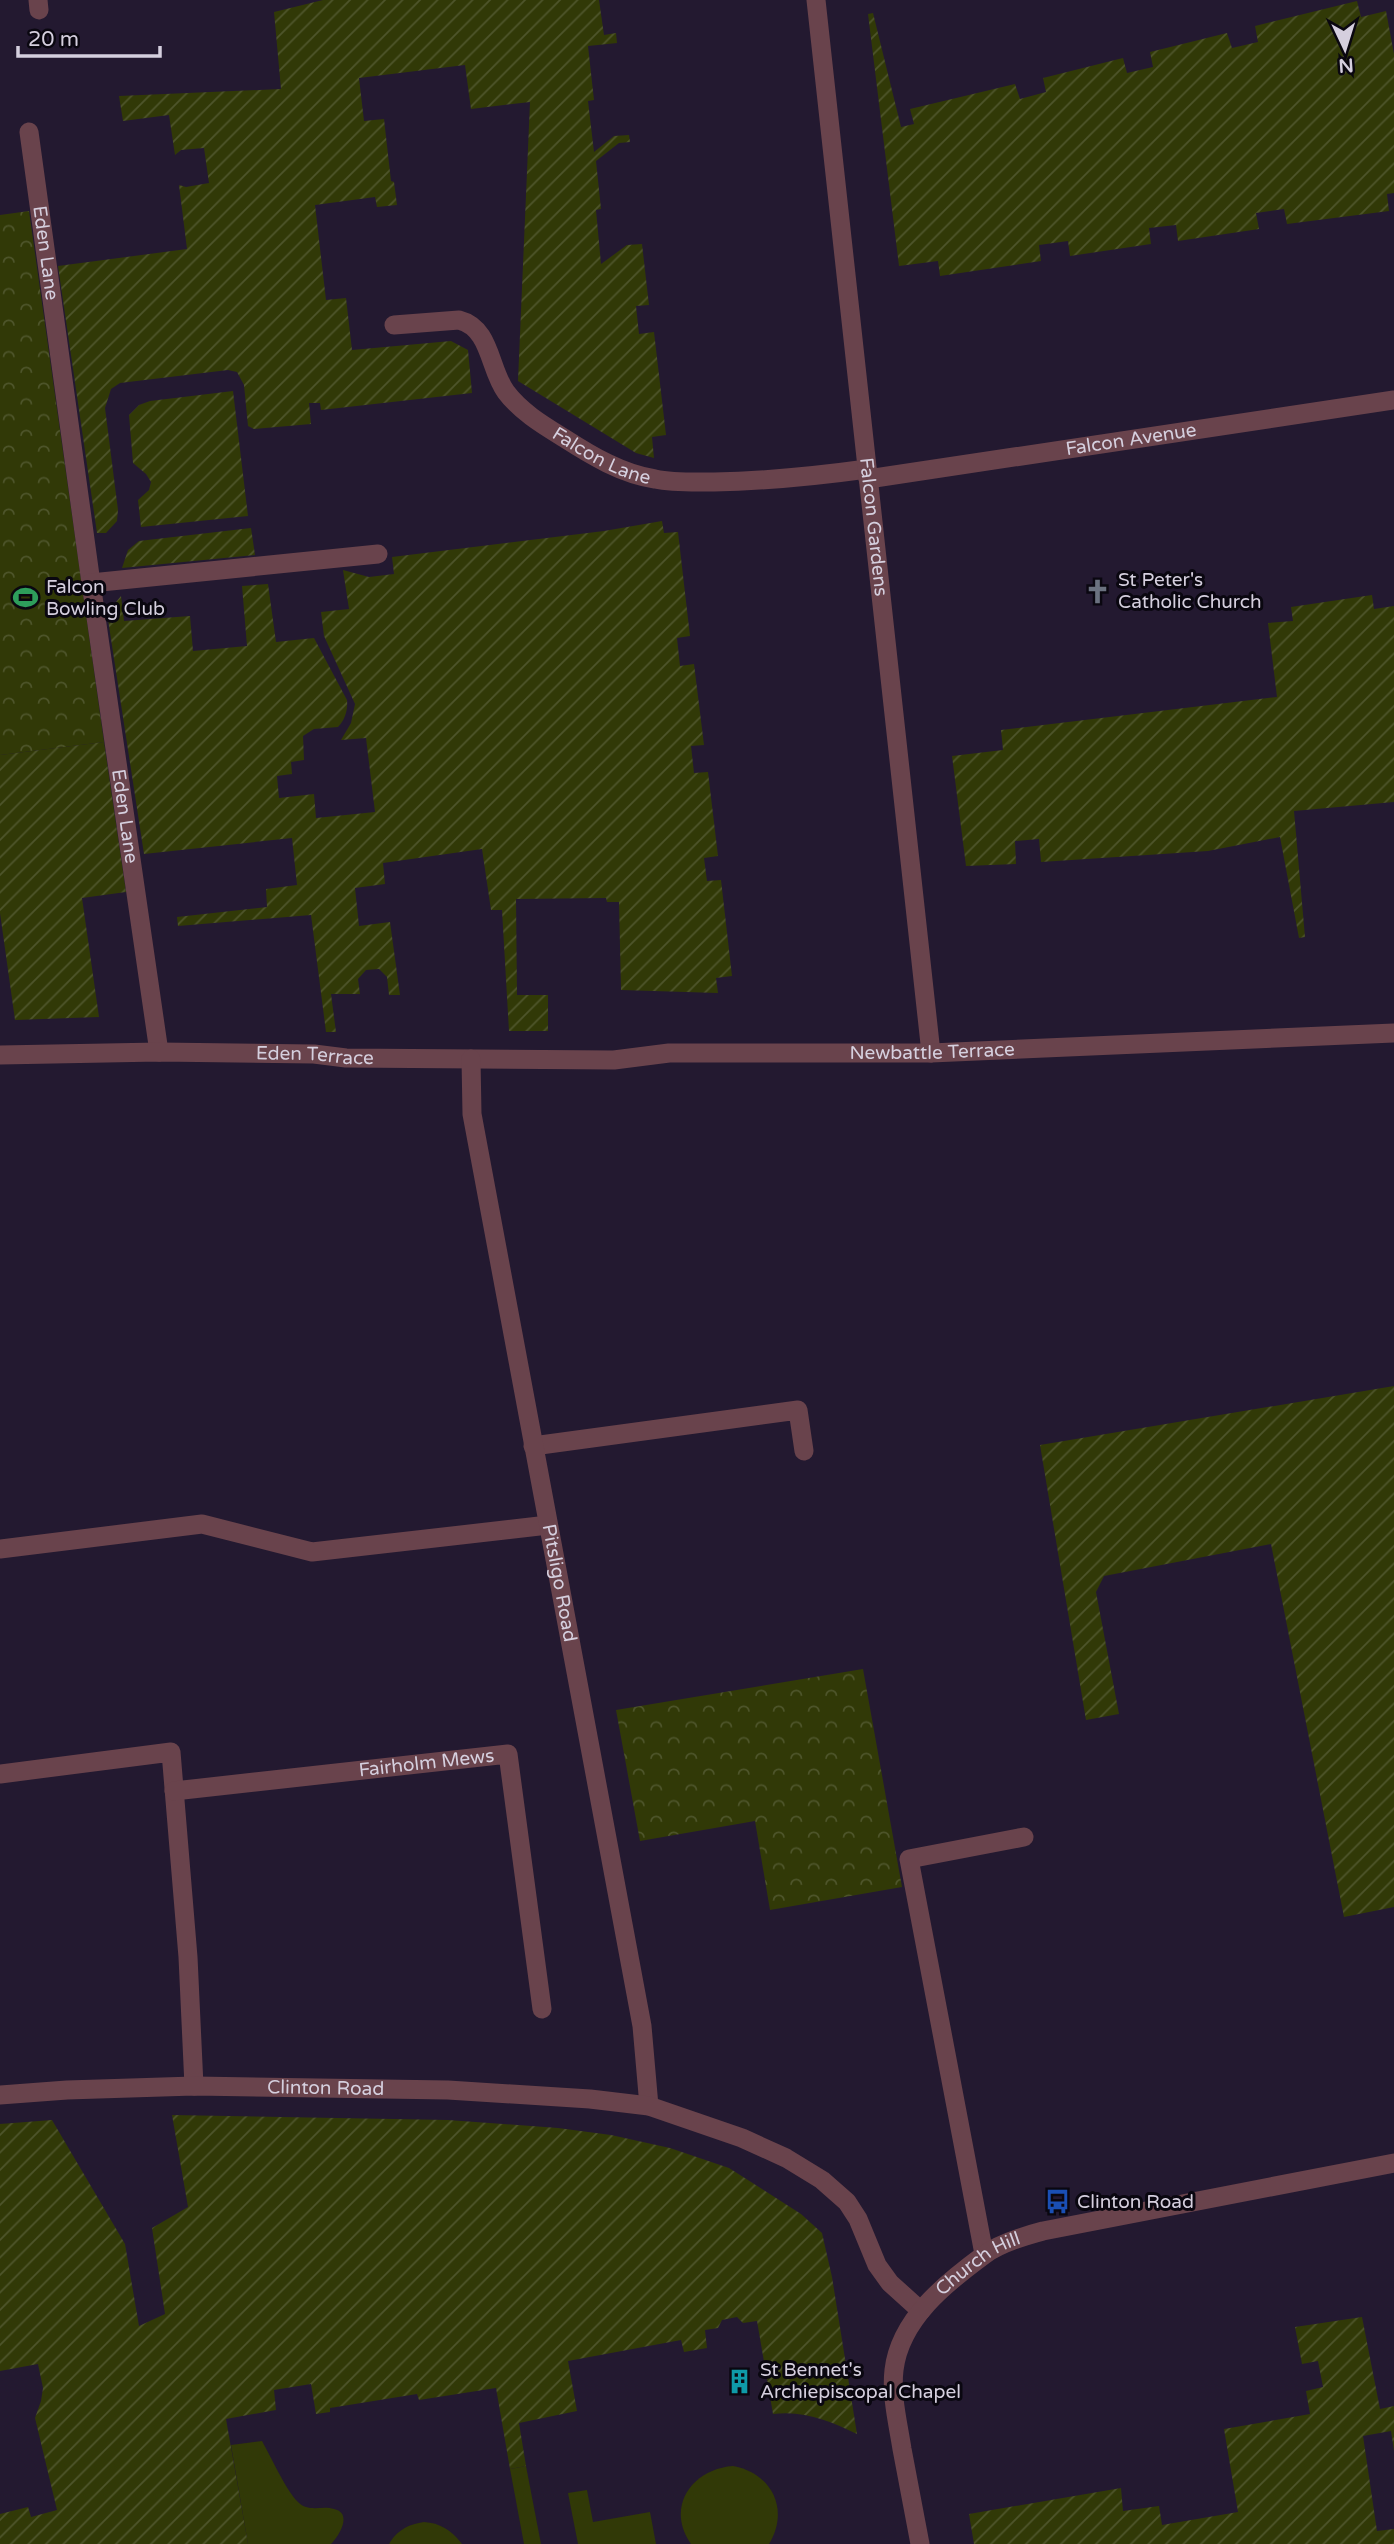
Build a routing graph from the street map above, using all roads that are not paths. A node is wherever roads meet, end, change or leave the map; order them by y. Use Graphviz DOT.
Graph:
graph roads {
  1 [pos="816,0"];
  2 [pos="29,132"];
  3 [pos="394,325"];
  4 [pos="1394,400"];
  5 [pos="868,474"];
  6 [pos="378,554"];
  7 [pos="91,583"];
  8 [pos="1394,1033"];
  9 [pos="159,1052"];
  10 [pos="931,1053"];
  11 [pos="0,1055"];
  12 [pos="471,1059"];
  13 [pos="533,1446"];
  14 [pos="804,1451"];
  15 [pos="548,1525"];
  16 [pos="0,1549"];
  17 [pos="0,1774"];
  18 [pos="174,1791"];
  19 [pos="1024,1837"];
  20 [pos="542,2009"];
  21 [pos="194,2087"];
  22 [pos="0,2095"];
  23 [pos="649,2106"];
  24 [pos="1394,2163"];
  25 [pos="984,2254"];
  26 [pos="921,2311"];
  27 [pos="920,2544"];
  1 -- 5 [label="street, Falcon Gardens"];
  2 -- 7 [label="street, Eden Lane"];
  3 -- 5 [label="street, Falcon Lane"];
  4 -- 5 [label="street, Falcon Avenue"];
  5 -- 10 [label="street, Falcon Gardens"];
  6 -- 7 [label="street"];
  7 -- 9 [label="street, Eden Lane"];
  8 -- 10 [label="street, Newbattle Terrace"];
  9 -- 11 [label="street"];
  9 -- 12 [label="street, Eden Terrace"];
  10 -- 12 [label="street, Newbattle Terrace"];
  12 -- 13 [label="street, Pitsligo Road"];
  13 -- 14 [label="street"];
  13 -- 15 [label="street, Pitsligo Road"];
  15 -- 16 [label="street"];
  15 -- 23 [label="street, Pitsligo Road"];
  17 -- 18 [label="street"];
  18 -- 20 [label="street, Fairholm Mews"];
  18 -- 21 [label="street"];
  19 -- 25 [label="street"];
  21 -- 22 [label="street, Clinton Road"];
  21 -- 23 [label="street, Clinton Road"];
  23 -- 26 [label="street, Church Hill"];
  24 -- 25 [label="street, Church Hill"];
  25 -- 26 [label="street, Church Hill"];
  26 -- 27 [label="street"];
}
